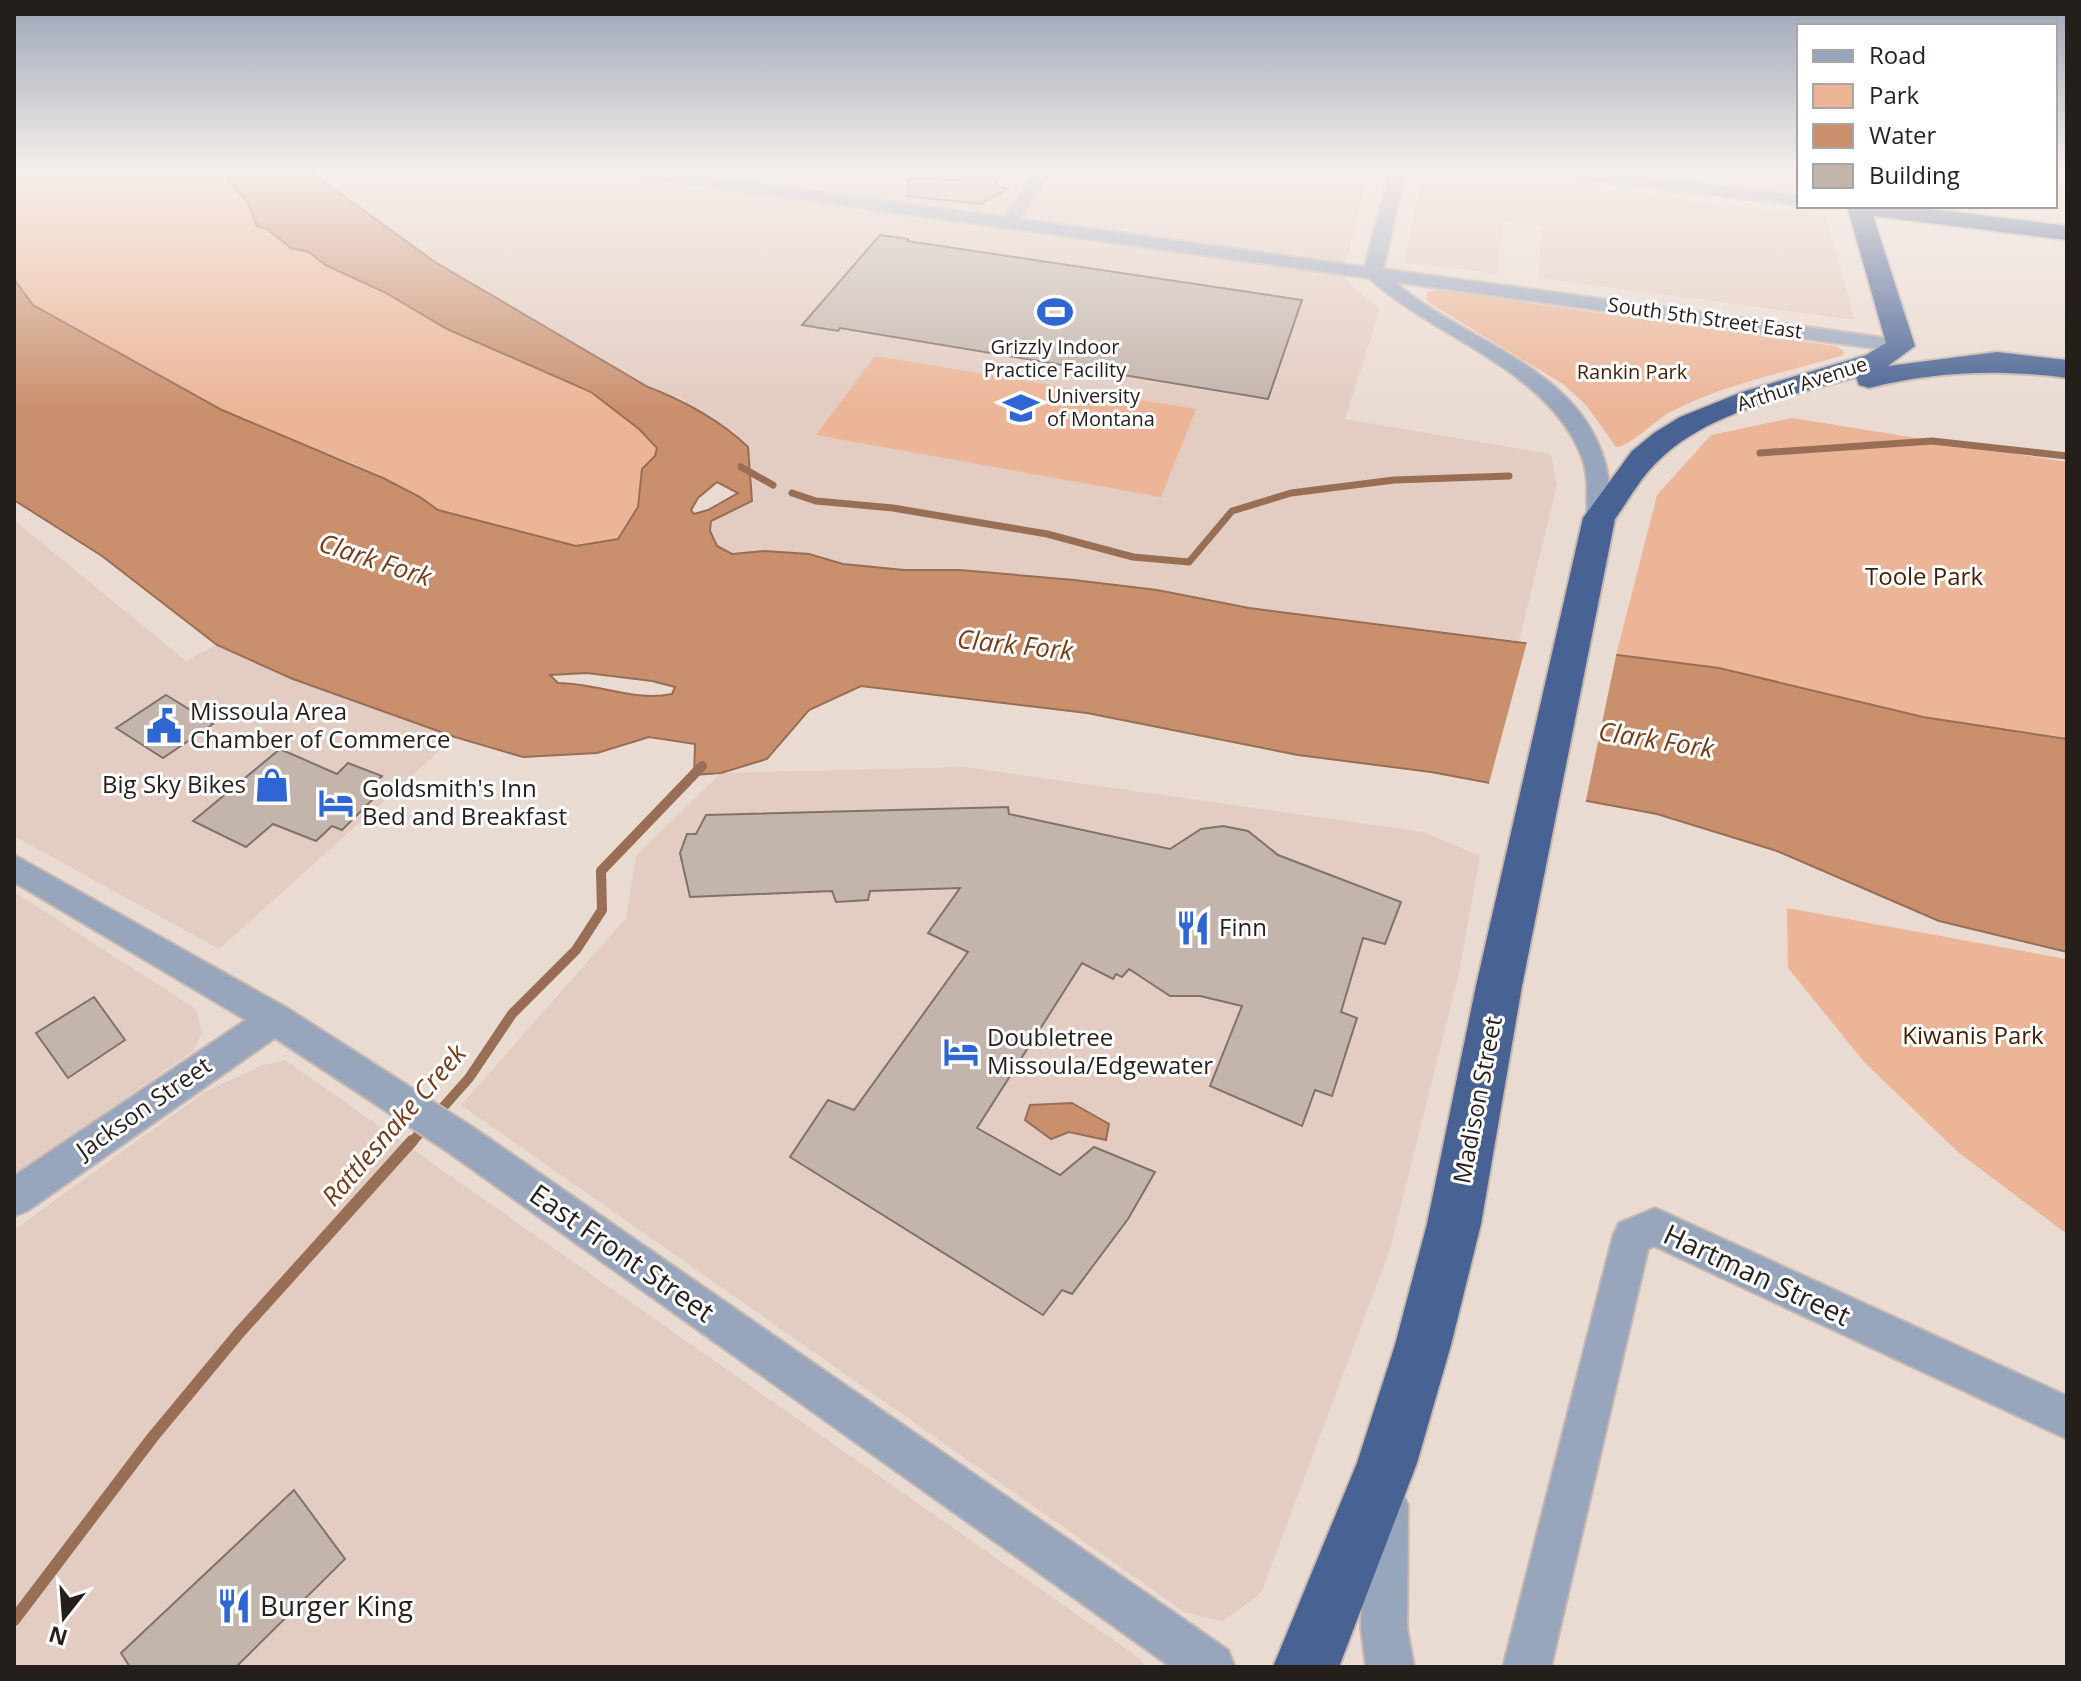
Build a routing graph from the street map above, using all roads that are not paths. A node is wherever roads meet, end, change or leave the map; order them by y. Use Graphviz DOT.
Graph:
graph roads {
  1 [pos="1223,251"];
  2 [pos="1378,251"];
  3 [pos="1869,251"];
  4 [pos="1373,272"];
  5 [pos="1901,346"];
  6 [pos="2023,363"];
  7 [pos="2067,369"];
  8 [pos="1708,415"];
  9 [pos="1599,518"];
  10 [pos="14,867"];
  11 [pos="275,1019"];
  12 [pos="14,1198"];
  13 [pos="2067,1418"];
  14 [pos="1387,1463"];
  15 [pos="1211,1667"];
  16 [pos="1306,1667"];
  17 [pos="1390,1667"];
  18 [pos="1527,1667"];
  1 -- 4 [label="street, South 5th Street East"];
  2 -- 4 [label="street"];
  3 -- 5 [label="highway"];
  4 -- 5 [label="street, South 5th Street East"];
  4 -- 9 [label="street"];
  5 -- 6 [label="highway, South 5th Street East"];
  5 -- 8 [label="highway, Arthur Avenue"];
  6 -- 7 [label="highway, South 5th Street East"];
  6 -- 8 [label="highway"];
  8 -- 9 [label="highway, Arthur Avenue"];
  9 -- 14 [label="highway, Madison Street"];
  10 -- 11 [label="street, East Front Street"];
  11 -- 12 [label="street, Jackson Street"];
  11 -- 15 [label="street, East Front Street"];
  13 -- 18 [label="street, Hartman Street"];
  14 -- 16 [label="highway, Madison Street"];
  14 -- 17 [label="street"];
}
